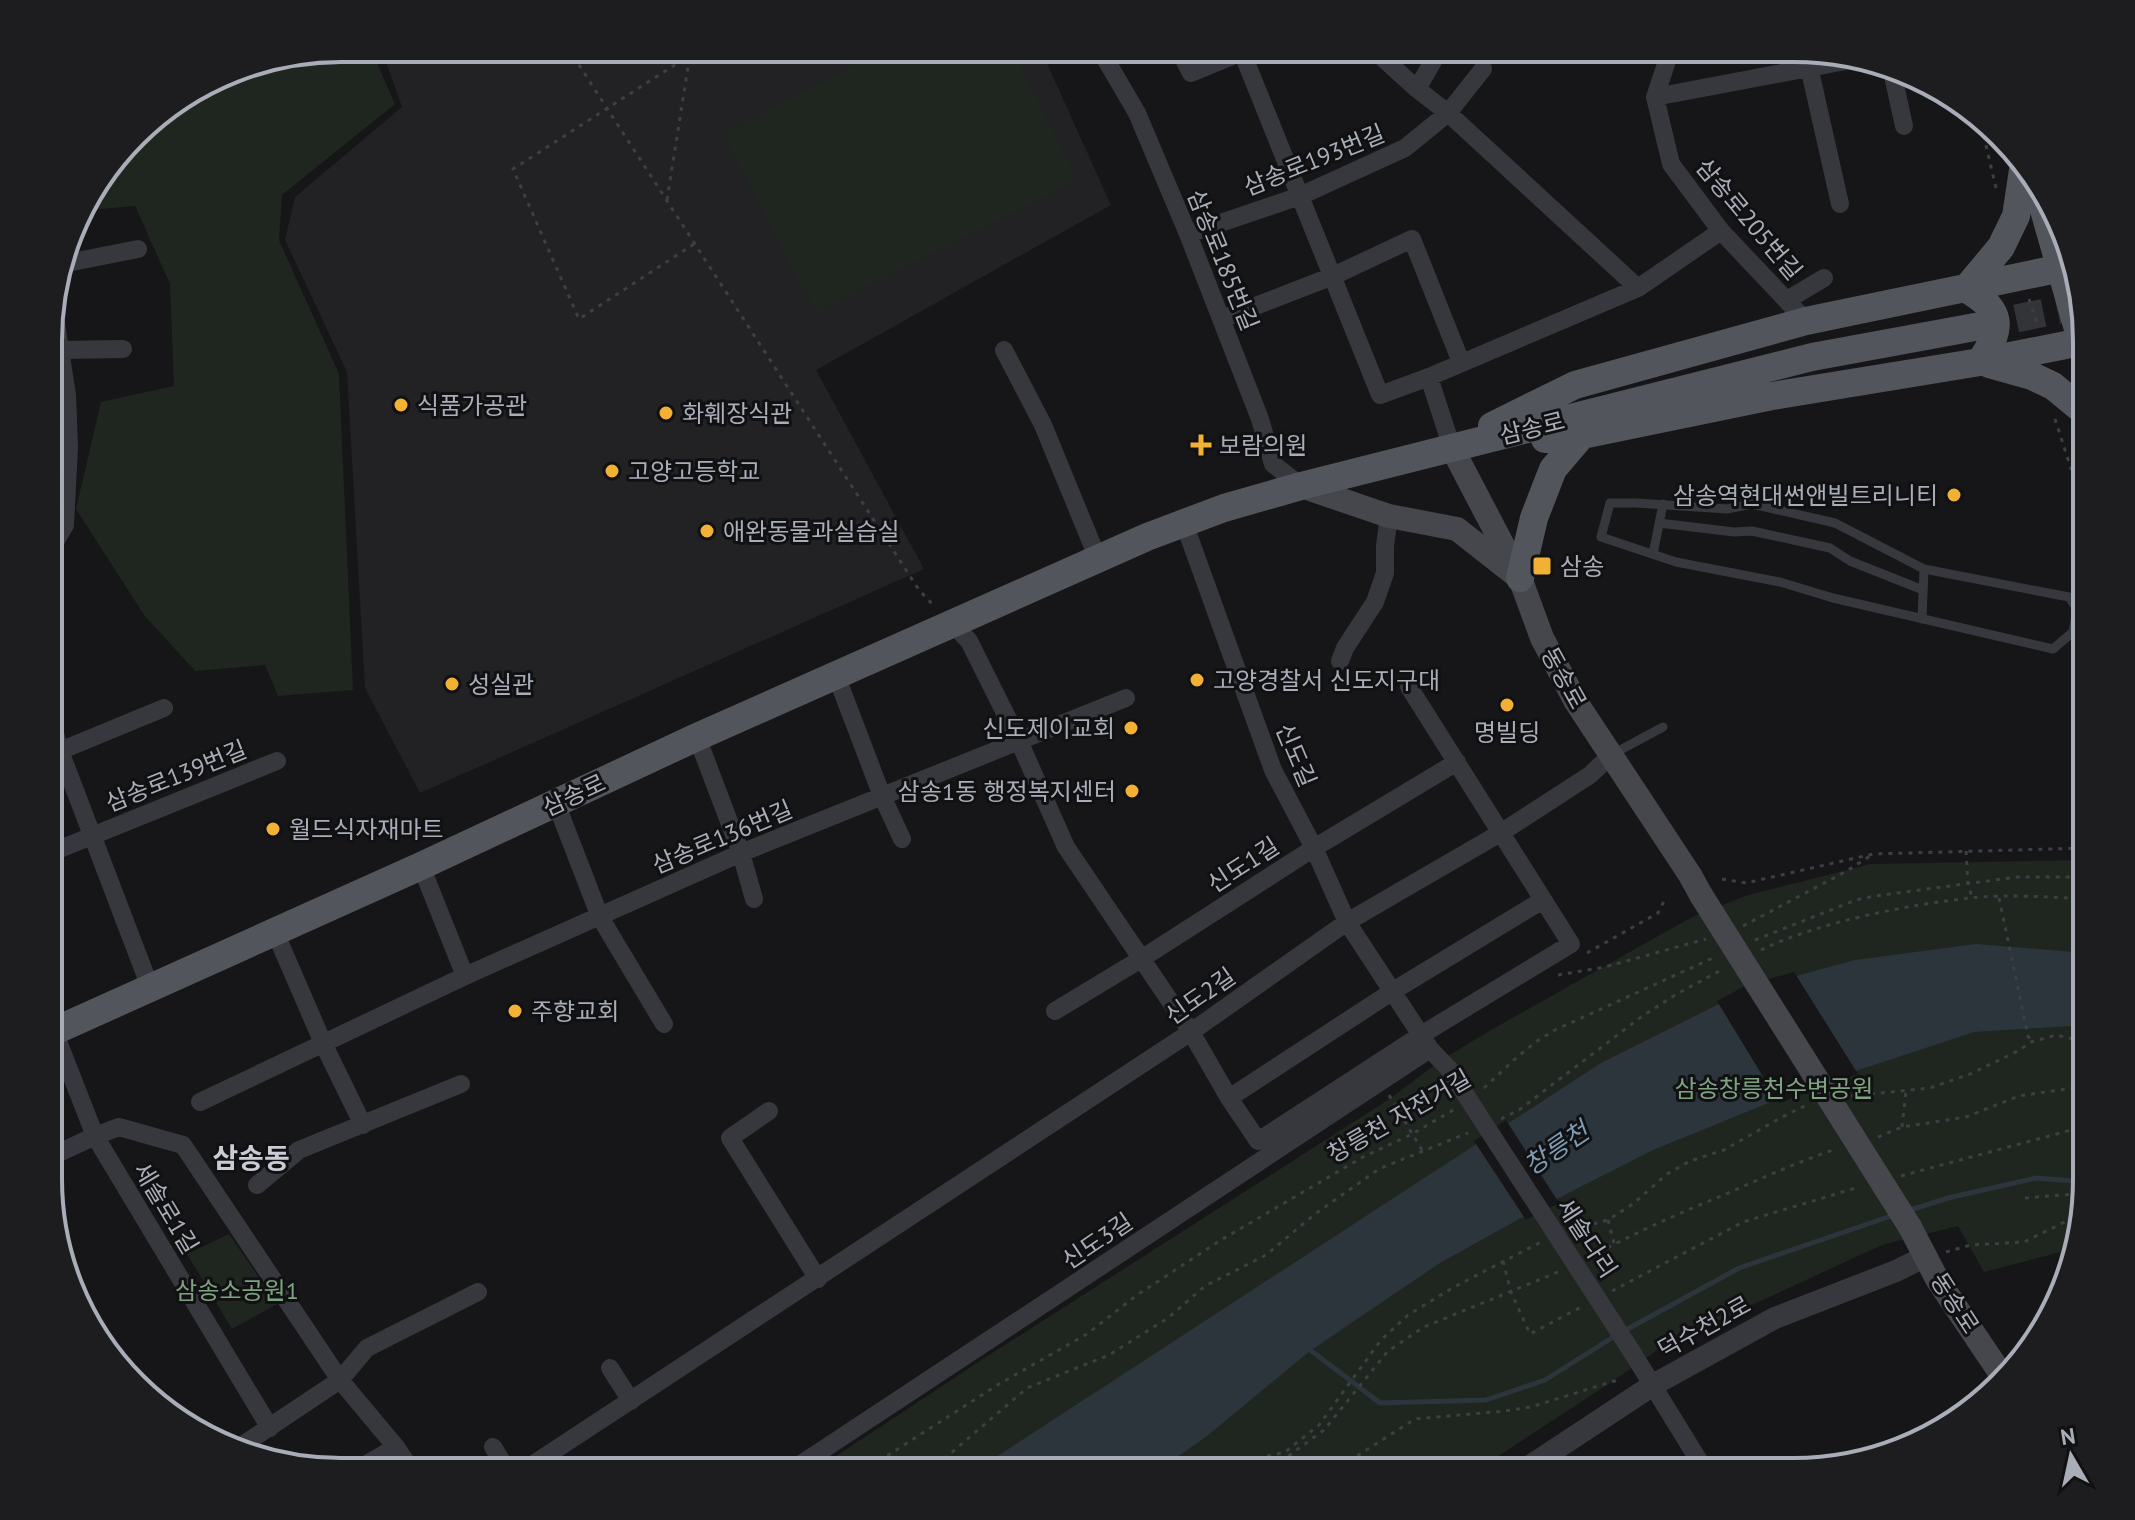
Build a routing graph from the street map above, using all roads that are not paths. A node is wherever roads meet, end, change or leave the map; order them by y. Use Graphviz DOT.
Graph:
graph roads {
  1 [pos="1108,63"];
  2 [pos="1186,63"];
  3 [pos="1215,63"];
  4 [pos="1246,63"];
  5 [pos="1388,63"];
  6 [pos="1432,63"];
  7 [pos="1666,63"];
  8 [pos="1808,63"];
  9 [pos="1830,64"];
  10 [pos="1809,68"];
  11 [pos="1483,69"];
  12 [pos="1894,81"];
  13 [pos="1417,89"];
  14 [pos="1655,97"];
  15 [pos="1448,113"];
  16 [pos="1904,126"];
  17 [pos="2021,180"];
  18 [pos="1300,196"];
  19 [pos="1840,204"];
  20 [pos="1721,231"];
  21 [pos="1188,234"];
  22 [pos="138,249"];
  23 [pos="74,262"];
  24 [pos="2063,268"];
  25 [pos="1333,276"];
  26 [pos="1824,278"];
  27 [pos="1638,288"];
  28 [pos="1966,289"];
  29 [pos="1796,310"];
  30 [pos="1222,319"];
  31 [pos="1975,327"];
  32 [pos="2072,343"];
  33 [pos="123,349"];
  34 [pos="62,350"];
  35 [pos="1004,350"];
  36 [pos="1461,362"];
  37 [pos="1980,362"];
  38 [pos="62,363"];
  39 [pos="1429,377"];
  40 [pos="67,395"];
  41 [pos="62,399"];
  42 [pos="2072,402"];
  43 [pos="1582,435"];
  44 [pos="1452,448"];
  45 [pos="1301,486"];
  46 [pos="1663,504"];
  47 [pos="1389,516"];
  48 [pos="1184,523"];
  49 [pos="1659,523"];
  50 [pos="62,530"];
  51 [pos="1653,554"];
  52 [pos="1098,559"];
  53 [pos="1924,569"];
  54 [pos="1520,578"];
  55 [pos="1923,590"];
  56 [pos="2072,600"];
  57 [pos="1922,619"];
  58 [pos="952,623"];
  59 [pos="2072,633"];
  60 [pos="1340,661"];
  61 [pos="836,675"];
  62 [pos="1409,687"];
  63 [pos="1126,698"];
  64 [pos="164,708"];
  65 [pos="1663,727"];
  66 [pos="697,737"];
  67 [pos="1019,741"];
  68 [pos="62,750"];
  69 [pos="1611,755"];
  70 [pos="277,761"];
  71 [pos="1457,762"];
  72 [pos="63,769"];
  73 [pos="882,796"];
  74 [pos="556,803"];
  75 [pos="1502,832"];
  76 [pos="93,836"];
  77 [pos="902,839"];
  78 [pos="63,848"];
  79 [pos="1314,848"];
  80 [pos="741,853"];
  81 [pos="421,866"];
  82 [pos="754,899"];
  83 [pos="1543,900"];
  84 [pos="600,917"];
  85 [pos="1347,922"];
  86 [pos="275,932"];
  87 [pos="1141,959"];
  88 [pos="465,976"];
  89 [pos="150,987"];
  90 [pos="1393,991"];
  91 [pos="1055,1011"];
  92 [pos="664,1024"];
  93 [pos="63,1027"];
  94 [pos="1191,1032"];
  95 [pos="1425,1042"];
  96 [pos="323,1043"];
  97 [pos="63,1058"];
  98 [pos="1449,1069"];
  99 [pos="461,1084"];
  100 [pos="1229,1098"];
  101 [pos="200,1102"];
  102 [pos="769,1111"];
  103 [pos="363,1125"];
  104 [pos="95,1136"];
  105 [pos="63,1151"];
  106 [pos="257,1185"];
  107 [pos="1936,1254"];
  108 [pos="818,1279"];
  109 [pos="478,1292"];
  110 [pos="610,1368"];
  111 [pos="1997,1369"];
  112 [pos="340,1380"];
  113 [pos="1653,1385"];
  114 [pos="631,1401"];
  115 [pos="270,1428"];
  116 [pos="248,1442"];
  117 [pos="396,1447"];
  118 [pos="493,1447"];
  119 [pos="379,1457"];
  120 [pos="403,1457"];
  121 [pos="499,1457"];
  122 [pos="544,1457"];
  123 [pos="811,1457"];
  124 [pos="1543,1458"];
  125 [pos="1697,1458"];
  1 -- 21 [label="street, 삼송로185번길"];
  2 -- 3 [label="street"];
  4 -- 18 [label="street"];
  5 -- 13 [label="street"];
  6 -- 13 [label="street"];
  7 -- 14 [label="street"];
  8 -- 10 [label="street"];
  9 -- 10 [label="street"];
  10 -- 14 [label="street"];
  10 -- 19 [label="street"];
  11 -- 15 [label="street, 삼송로193번길"];
  12 -- 16 [label="street"];
  13 -- 15 [label="street"];
  14 -- 20 [label="street, 삼송로205번길"];
  15 -- 18 [label="street, 삼송로193번길"];
  15 -- 27 [label="street"];
  17 -- 28 [label="main road"];
  18 -- 21 [label="street, 삼송로193번길"];
  18 -- 25 [label="street"];
  20 -- 27 [label="street"];
  20 -- 29 [label="street, 삼송로205번길"];
  21 -- 30 [label="street, 삼송로185번길"];
  22 -- 23 [label="street"];
  24 -- 28 [label="main road"];
  25 -- 30 [label="street"];
  25 -- 36 [label="street"];
  25 -- 39 [label="street"];
  26 -- 29 [label="street"];
  27 -- 36 [label="street"];
  28 -- 29 [label="main road"];
  28 -- 37 [label="main road"];
  29 -- 44 [label="main road"];
  30 -- 45 [label="street, 삼송로185번길"];
  31 -- 44 [label="main road, 삼송로"];
  32 -- 37 [label="main road"];
  33 -- 34 [label="street"];
  35 -- 52 [label="street"];
  36 -- 39 [label="street"];
  37 -- 42 [label="main road"];
  37 -- 43 [label="main road"];
  38 -- 40 [label="street"];
  39 -- 44 [label="street"];
  40 -- 41 [label="street"];
  40 -- 50 [label="street"];
  43 -- 44 [label="main road"];
  43 -- 54 [label="main road"];
  44 -- 45 [label="main road, 삼송로"];
  44 -- 54 [label="main road, 동송로"];
  45 -- 47 [label="main road"];
  45 -- 48 [label="main road, 삼송로"];
  46 -- 49 [label="lane"];
  46 -- 51 [label="lane"];
  46 -- 53 [label="lane"];
  47 -- 54 [label="main road"];
  47 -- 60 [label="street"];
  48 -- 52 [label="main road, 삼송로"];
  48 -- 79 [label="street, 신도길"];
  49 -- 51 [label="lane"];
  49 -- 55 [label="lane"];
  51 -- 57 [label="lane"];
  52 -- 58 [label="main road, 삼송로"];
  53 -- 55 [label="lane"];
  53 -- 56 [label="lane"];
  54 -- 69 [label="main road, 동송로"];
  55 -- 57 [label="lane"];
  57 -- 59 [label="lane"];
  58 -- 61 [label="main road, 삼송로"];
  58 -- 67 [label="street"];
  61 -- 66 [label="main road, 삼송로"];
  61 -- 73 [label="street"];
  62 -- 71 [label="street"];
  63 -- 67 [label="street, 삼송로136번길"];
  64 -- 68 [label="street"];
  65 -- 69 [label="lane"];
  66 -- 74 [label="main road, 삼송로"];
  66 -- 80 [label="street"];
  67 -- 73 [label="street, 삼송로136번길"];
  67 -- 87 [label="street"];
  69 -- 75 [label="street, 신도2길"];
  69 -- 107 [label="main road, 동송로, bridge"];
  70 -- 76 [label="street, 삼송로139번길"];
  71 -- 75 [label="street"];
  71 -- 79 [label="street, 신도1길"];
  72 -- 76 [label="street, 삼송로139번길"];
  73 -- 77 [label="street"];
  73 -- 80 [label="street, 삼송로136번길"];
  74 -- 81 [label="main road, 삼송로"];
  74 -- 84 [label="street"];
  75 -- 83 [label="street"];
  75 -- 85 [label="street, 신도2길"];
  76 -- 78 [label="street, 삼송로139번길"];
  76 -- 89 [label="street, 삼송로139번길"];
  79 -- 85 [label="street, 신도길"];
  79 -- 87 [label="street, 신도1길"];
  80 -- 82 [label="street"];
  80 -- 84 [label="street, 삼송로136번길"];
  81 -- 86 [label="main road, 삼송로"];
  81 -- 88 [label="street"];
  83 -- 90 [label="street"];
  83 -- 95 [label="street, 신도3길"];
  84 -- 88 [label="street, 삼송로136번길"];
  84 -- 92 [label="street"];
  85 -- 90 [label="street, 신도길"];
  85 -- 94 [label="street, 신도2길"];
  86 -- 89 [label="main road, 삼송로"];
  86 -- 96 [label="street"];
  87 -- 91 [label="street, 신도1길"];
  87 -- 94 [label="street"];
  88 -- 96 [label="street, 삼송로136번길"];
  89 -- 93 [label="main road, 삼송로"];
  90 -- 95 [label="street, 신도길"];
  90 -- 100 [label="street"];
  94 -- 100 [label="street"];
  94 -- 108 [label="street, 신도2길"];
  95 -- 98 [label="street, 신도길"];
  95 -- 100 [label="street, 신도3길"];
  95 -- 123 [label="street, 신도3길"];
  96 -- 101 [label="street, 삼송로136번길"];
  96 -- 103 [label="street"];
  97 -- 104 [label="street, 세솔로1길"];
  98 -- 113 [label="street, 세솔다리, bridge"];
  99 -- 103 [label="street"];
  102 -- 108 [label="street"];
  103 -- 106 [label="street"];
  104 -- 105 [label="street, 세솔로1길"];
  104 -- 112 [label="street, 세솔로1길"];
  104 -- 115 [label="street, 세솔로1길"];
  107 -- 111 [label="main road, 동송로"];
  107 -- 113 [label="street, 덕수천2로"];
  108 -- 114 [label="street, 신도2길"];
  109 -- 112 [label="street"];
  110 -- 114 [label="street"];
  112 -- 115 [label="street"];
  112 -- 117 [label="street"];
  113 -- 124 [label="street, 덕수천2로"];
  113 -- 125 [label="street, 세솔다리"];
  114 -- 122 [label="street, 신도2길"];
  115 -- 116 [label="street"];
  117 -- 119 [label="street"];
  117 -- 120 [label="street"];
  118 -- 121 [label="street"];
}
